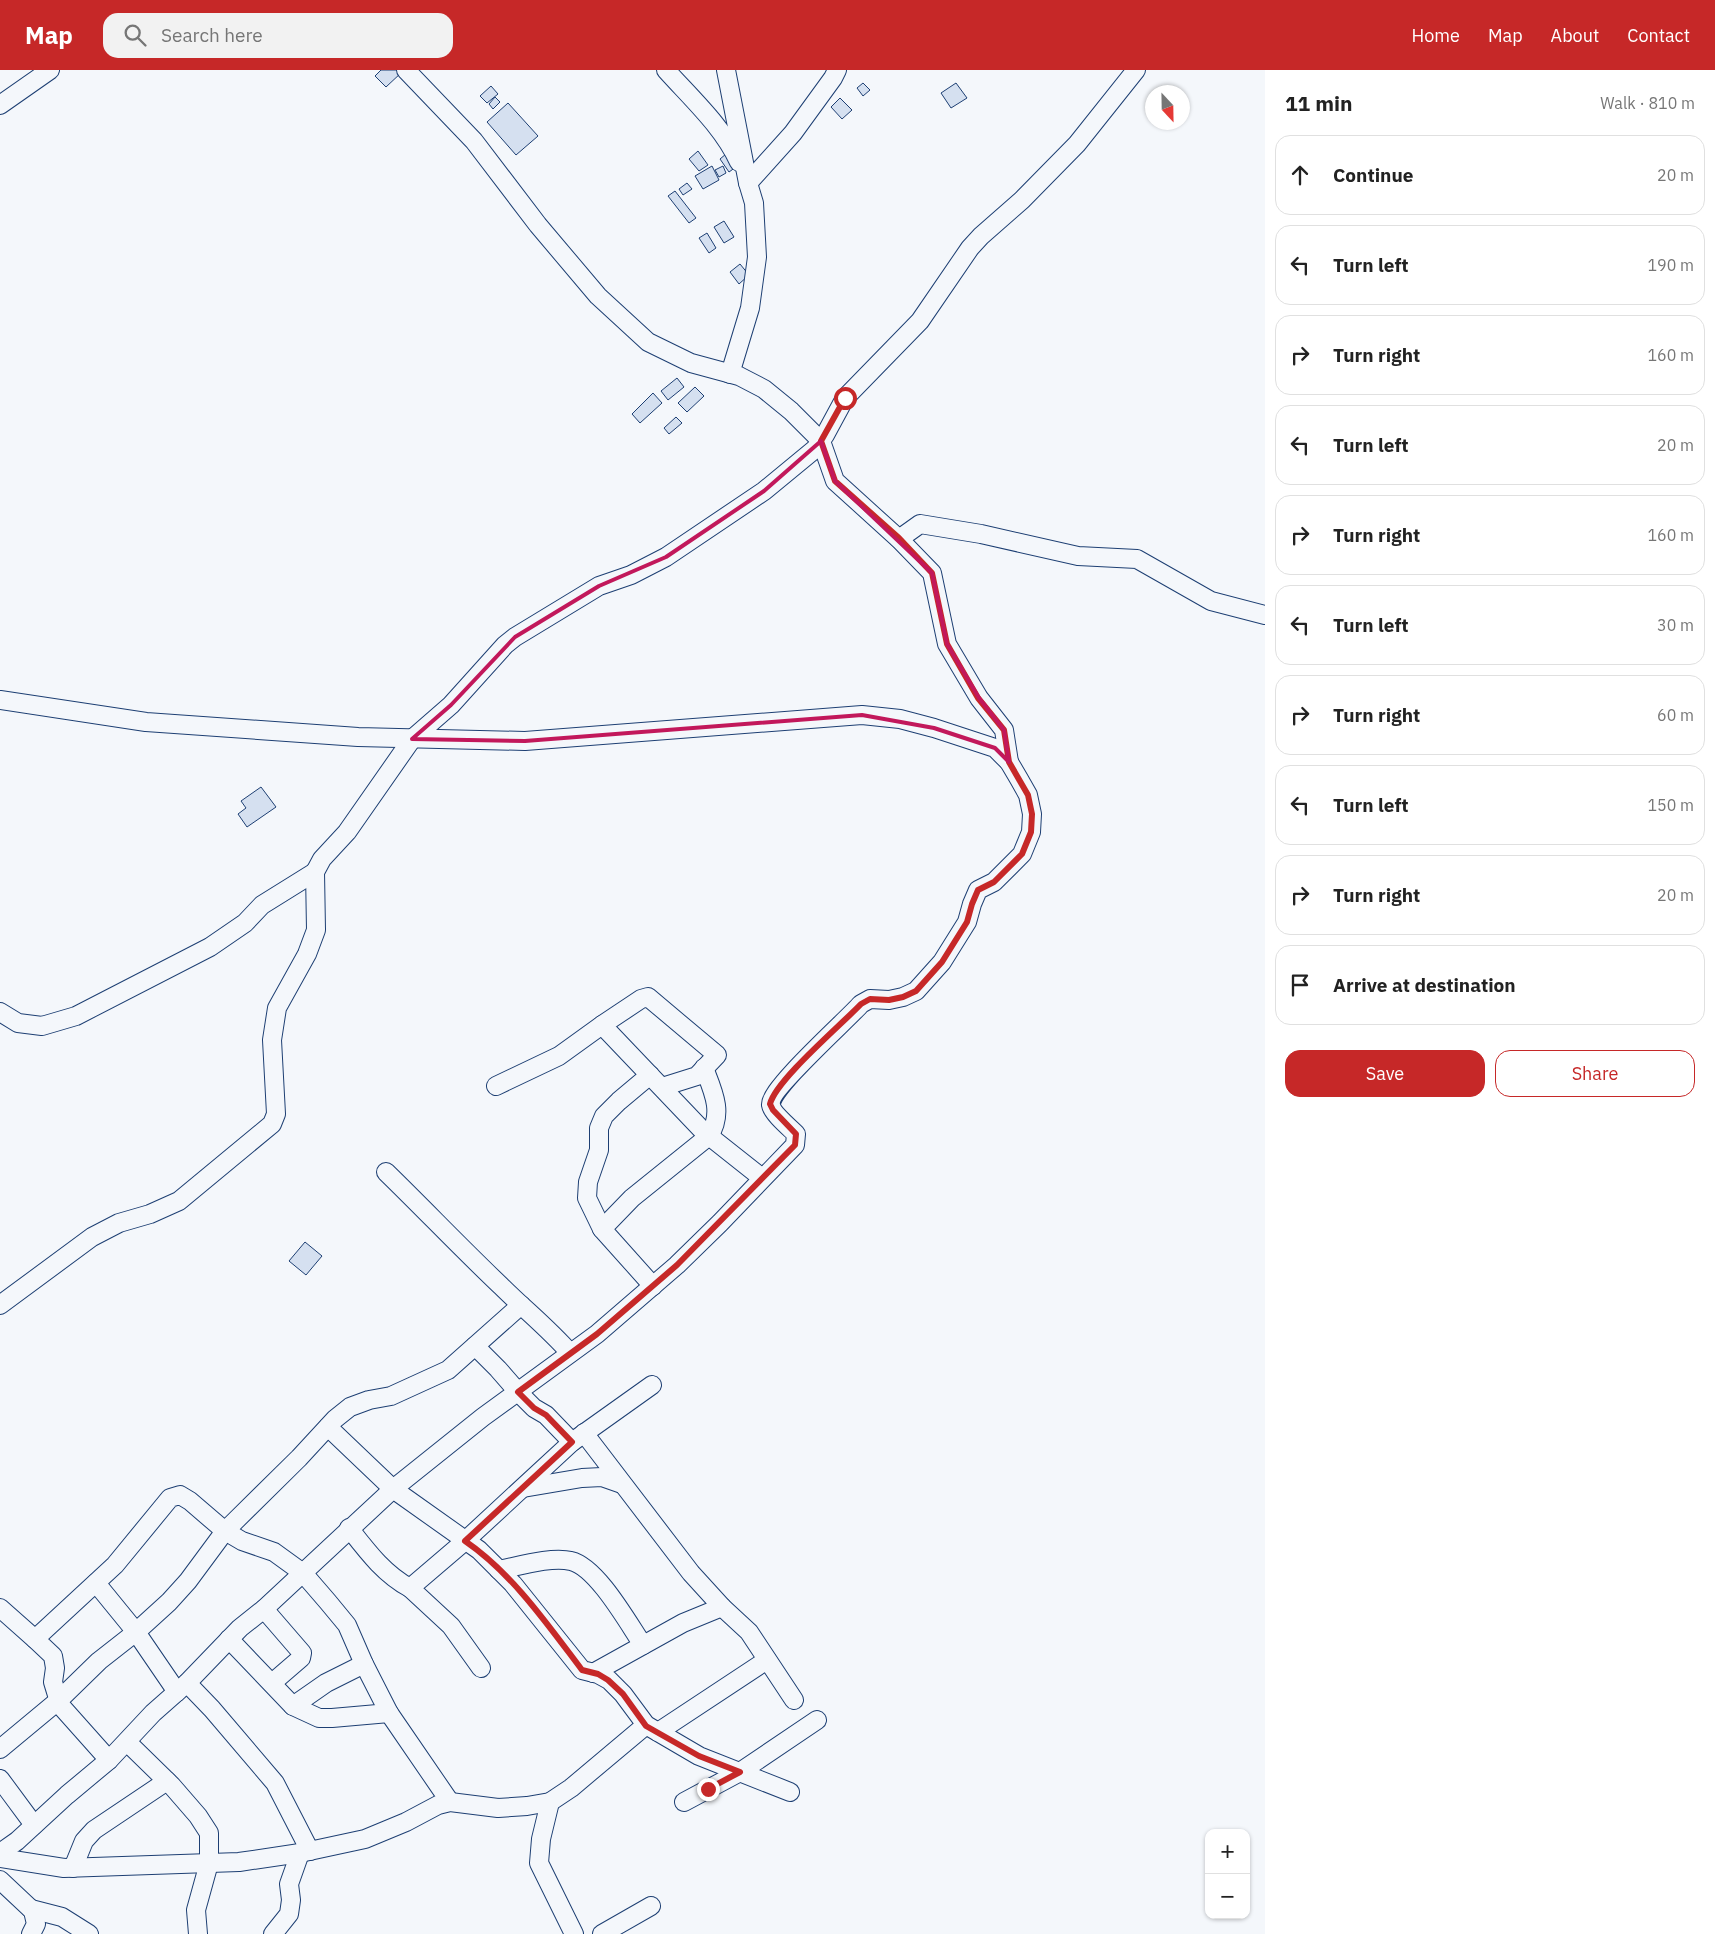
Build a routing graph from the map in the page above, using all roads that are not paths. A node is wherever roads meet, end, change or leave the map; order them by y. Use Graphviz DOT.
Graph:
graph roads {
  1 [pos="50,70"];
  2 [pos="406,70"];
  3 [pos="666,70"];
  4 [pos="726,70"];
  5 [pos="837,70"];
  6 [pos="1136,70"];
  7 [pos="0,105"];
  8 [pos="748,184"];
  9 [pos="730,374"];
  10 [pos="821,441"];
  11 [pos="899,538"];
  12 [pos="1265,615"];
  13 [pos="0,700"];
  14 [pos="412,739"];
  15 [pos="1009,762"];
  16 [pos="315,872"];
  17 [pos="0,1012"];
  18 [pos="602,1025"];
  19 [pos="704,1068"];
  20 [pos="656,1081"];
  21 [pos="496,1086"];
  22 [pos="709,1136"];
  23 [pos="386,1172"];
  24 [pos="762,1178"];
  25 [pos="602,1229"];
  26 [pos="653,1286"];
  27 [pos="0,1305"];
  28 [pos="521,1305"];
  29 [pos="475,1346"];
  30 [pos="570,1353"];
  31 [pos="652,1385"];
  32 [pos="518,1392"];
  33 [pos="328,1427"];
  34 [pos="578,1438"];
  35 [pos="622,1484"];
  36 [pos="524,1488"];
  37 [pos="393,1489"];
  38 [pos="349,1528"];
  39 [pos="225,1531"];
  40 [pos="465,1541"];
  41 [pos="499,1570"];
  42 [pos="303,1574"];
  43 [pos="96,1583"];
  44 [pos="410,1588"];
  45 [pos="722,1607"];
  46 [pos="0,1608"];
  47 [pos="264,1609"];
  48 [pos="136,1632"];
  49 [pos="35,1639"];
  50 [pos="229,1640"];
  51 [pos="643,1645"];
  52 [pos="767,1660"];
  53 [pos="364,1664"];
  54 [pos="481,1668"];
  55 [pos="593,1673"];
  56 [pos="272,1683"];
  57 [pos="182,1687"];
  58 [pos="59,1700"];
  59 [pos="794,1700"];
  60 [pos="293,1706"];
  61 [pos="389,1712"];
  62 [pos="817,1720"];
  63 [pos="652,1729"];
  64 [pos="127,1742"];
  65 [pos="0,1749"];
  66 [pos="109,1760"];
  67 [pos="740,1772"];
  68 [pos="0,1779"];
  69 [pos="167,1781"];
  70 [pos="790,1792"];
  71 [pos="450,1802"];
  72 [pos="550,1802"];
  73 [pos="684,1802"];
  74 [pos="34,1825"];
  75 [pos="305,1852"];
  76 [pos="0,1853"];
  77 [pos="0,1858"];
  78 [pos="209,1863"];
  79 [pos="73,1868"];
  80 [pos="0,1880"];
  81 [pos="651,1906"];
  82 [pos="31,1909"];
  83 [pos="31,1934"];
  84 [pos="89,1934"];
  85 [pos="198,1934"];
  86 [pos="273,1934"];
  87 [pos="574,1934"];
  88 [pos="602,1934"];
  1 -- 7 [label="street"];
  2 -- 9 [label="street"];
  3 -- 8 [label="street"];
  4 -- 8 [label="street"];
  5 -- 8 [label="street"];
  6 -- 10 [label="street"];
  8 -- 9 [label="street"];
  9 -- 10 [label="street"];
  10 -- 11 [label="street"];
  10 -- 14 [label="street"];
  11 -- 12 [label="street"];
  11 -- 15 [label="street"];
  13 -- 14 [label="street"];
  14 -- 15 [label="street"];
  14 -- 16 [label="street"];
  15 -- 24 [label="street"];
  16 -- 17 [label="street"];
  16 -- 27 [label="street"];
  18 -- 19 [label="street"];
  18 -- 20 [label="street"];
  18 -- 21 [label="street"];
  19 -- 20 [label="street"];
  19 -- 22 [label="street"];
  20 -- 22 [label="street"];
  20 -- 25 [label="street"];
  22 -- 24 [label="street"];
  22 -- 25 [label="street"];
  23 -- 28 [label="street"];
  24 -- 26 [label="street"];
  25 -- 26 [label="street"];
  26 -- 30 [label="street"];
  28 -- 29 [label="street"];
  28 -- 30 [label="street"];
  29 -- 32 [label="street"];
  29 -- 33 [label="street"];
  30 -- 32 [label="street"];
  31 -- 34 [label="street"];
  32 -- 34 [label="street"];
  32 -- 37 [label="street"];
  33 -- 37 [label="street"];
  33 -- 39 [label="street"];
  34 -- 35 [label="street"];
  34 -- 36 [label="street"];
  35 -- 36 [label="street"];
  35 -- 45 [label="street"];
  36 -- 40 [label="street"];
  37 -- 38 [label="street"];
  37 -- 40 [label="street"];
  38 -- 42 [label="street"];
  38 -- 44 [label="street"];
  39 -- 42 [label="street"];
  39 -- 43 [label="street"];
  39 -- 48 [label="street"];
  40 -- 41 [label="street"];
  40 -- 44 [label="street"];
  41 -- 51 [label="street"];
  41 -- 55 [label="street"];
  42 -- 47 [label="street"];
  42 -- 53 [label="street"];
  43 -- 48 [label="street"];
  43 -- 49 [label="street"];
  44 -- 54 [label="street"];
  45 -- 51 [label="street"];
  45 -- 52 [label="street"];
  46 -- 49 [label="street"];
  47 -- 50 [label="street"];
  47 -- 56 [label="street"];
  48 -- 57 [label="street"];
  48 -- 58 [label="street"];
  49 -- 58 [label="street"];
  50 -- 56 [label="street"];
  50 -- 57 [label="street"];
  51 -- 55 [label="street"];
  52 -- 59 [label="street"];
  52 -- 63 [label="street"];
  53 -- 60 [label="street"];
  53 -- 61 [label="street"];
  55 -- 63 [label="street"];
  56 -- 60 [label="street"];
  57 -- 64 [label="street"];
  57 -- 75 [label="street"];
  58 -- 65 [label="street"];
  58 -- 66 [label="street"];
  60 -- 61 [label="street"];
  61 -- 71 [label="street"];
  62 -- 67 [label="street"];
  63 -- 67 [label="street"];
  63 -- 72 [label="street"];
  64 -- 66 [label="street"];
  64 -- 69 [label="street"];
  66 -- 74 [label="street"];
  67 -- 70 [label="street"];
  67 -- 73 [label="street"];
  68 -- 74 [label="street"];
  69 -- 78 [label="street"];
  69 -- 79 [label="street"];
  71 -- 72 [label="street"];
  71 -- 75 [label="street"];
  72 -- 87 [label="street"];
  74 -- 76 [label="street"];
  75 -- 78 [label="street"];
  75 -- 86 [label="street"];
  77 -- 79 [label="street"];
  78 -- 79 [label="street"];
  78 -- 85 [label="street"];
  80 -- 82 [label="street"];
  81 -- 88 [label="street"];
  82 -- 83 [label="street"];
  82 -- 84 [label="street"];
}
